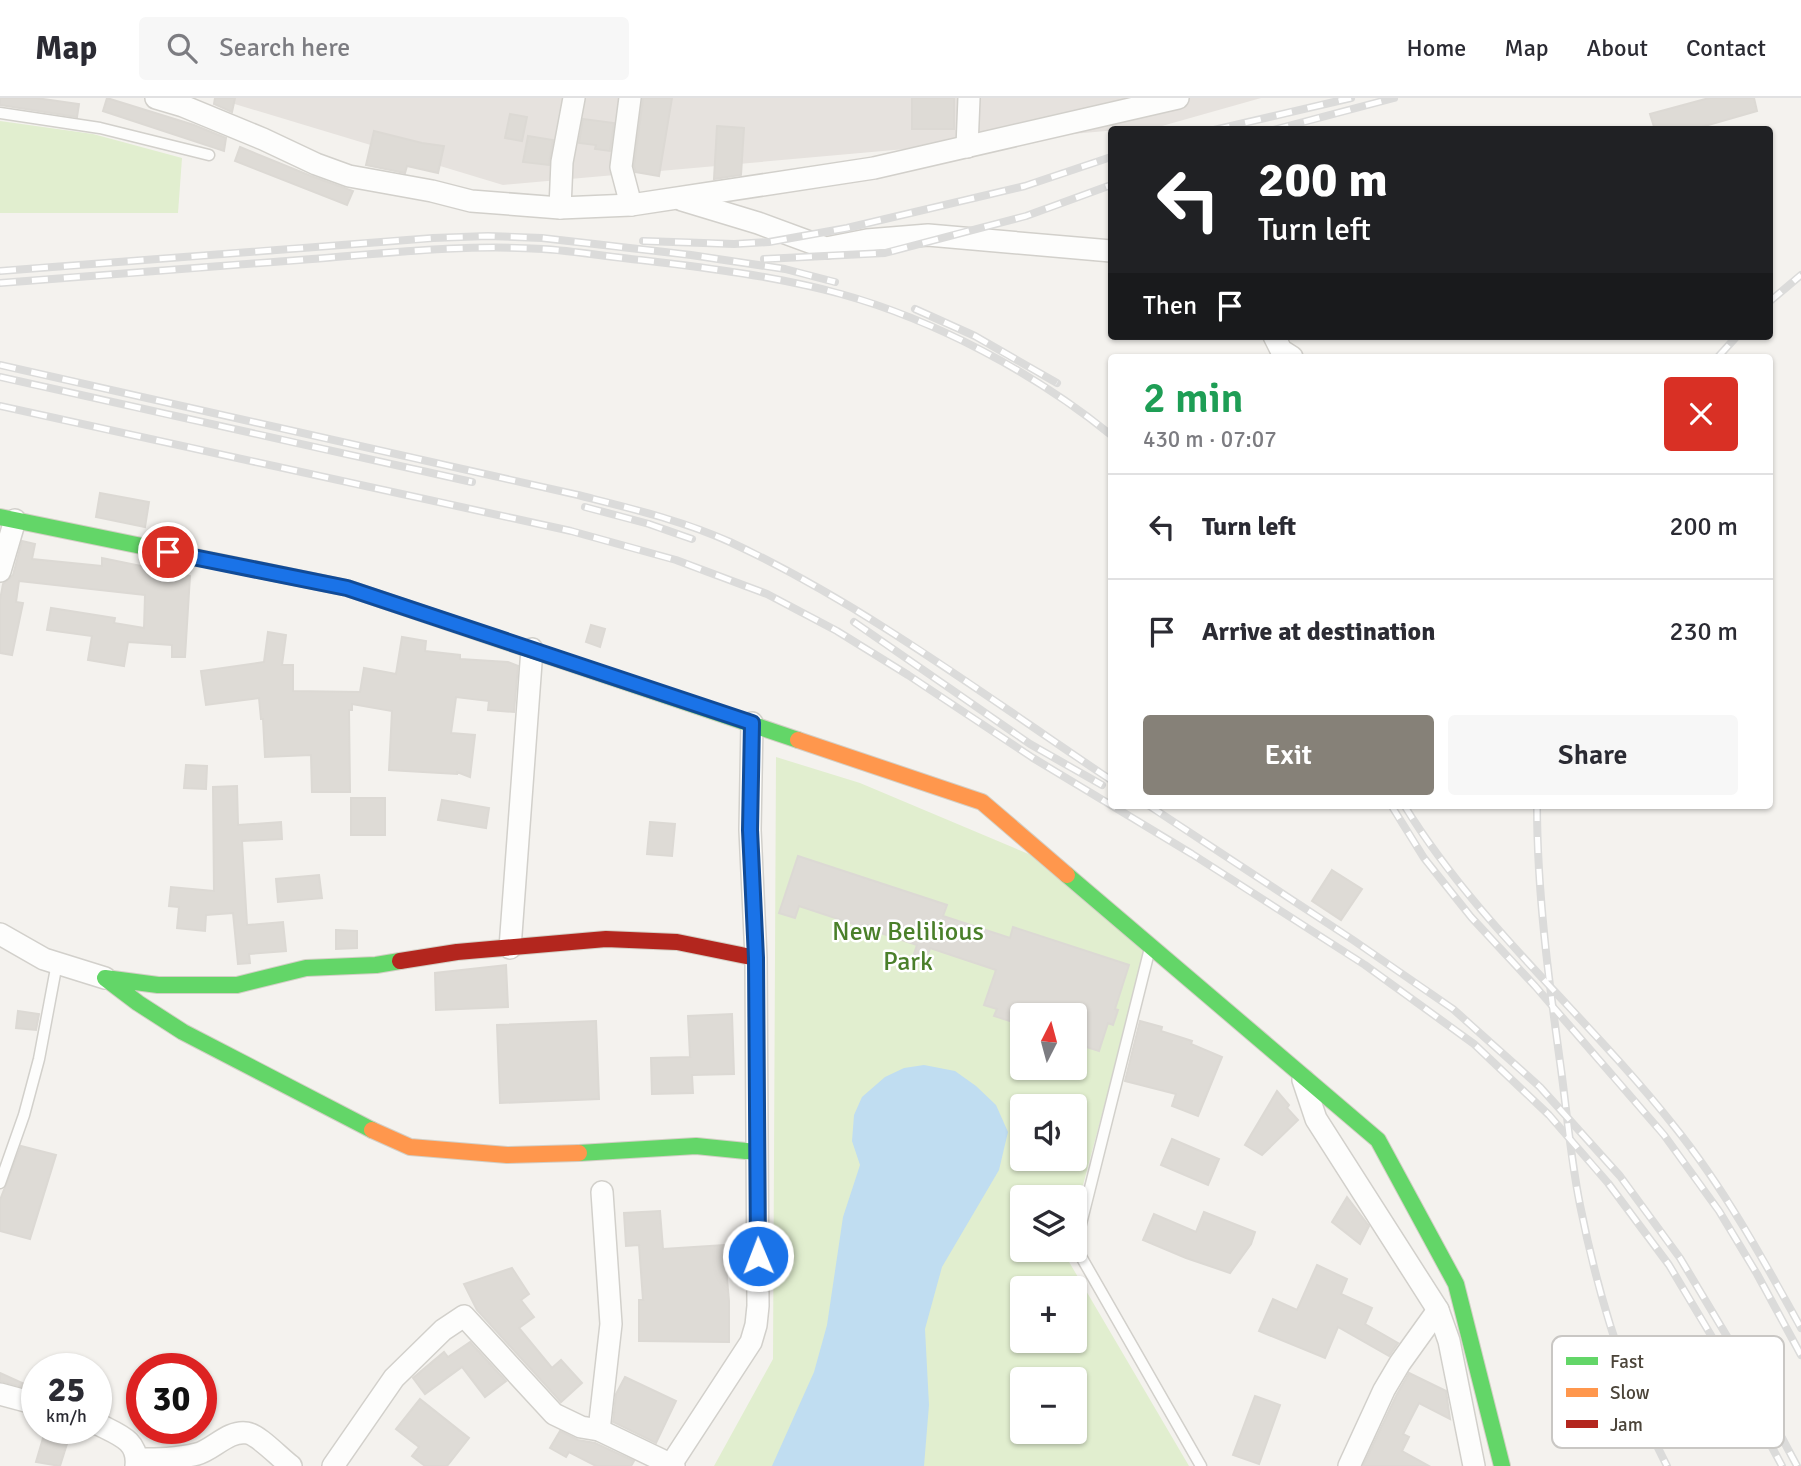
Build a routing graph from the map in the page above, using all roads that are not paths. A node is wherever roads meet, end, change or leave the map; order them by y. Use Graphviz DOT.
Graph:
graph roads {
  1 [pos="156,98"];
  2 [pos="574,98"];
  3 [pos="630,98"];
  4 [pos="969,98"];
  5 [pos="1178,98"];
  6 [pos="0,113"];
  7 [pos="967,147"];
  8 [pos="209,155"];
  9 [pos="676,198"];
  10 [pos="631,205"];
  11 [pos="560,208"];
  12 [pos="1108,251"];
  13 [pos="1276,340"];
  14 [pos="1288,354"];
  15 [pos="7,519"];
  16 [pos="0,571"];
  17 [pos="532,649"];
  18 [pos="752,723"];
  19 [pos="0,934"];
  20 [pos="1150,946"];
  21 [pos="510,948"];
  22 [pos="756,958"];
  23 [pos="57,963"];
  24 [pos="105,978"];
  25 [pos="1301,1074"];
  26 [pos="756,1152"];
  27 [pos="0,1183"];
  28 [pos="602,1192"];
  29 [pos="1438,1310"];
  30 [pos="0,1394"];
  31 [pos="21,1400"];
  32 [pos="599,1430"];
  33 [pos="112,1432"];
  34 [pos="136,1462"];
  35 [pos="672,1465"];
  36 [pos="291,1466"];
  37 [pos="334,1466"];
  38 [pos="1201,1466"];
  39 [pos="1349,1466"];
  40 [pos="1474,1466"];
  41 [pos="1502,1466"];
  1 -- 11 [label="street"];
  2 -- 11 [label="street"];
  3 -- 10 [label="street"];
  4 -- 7 [label="street"];
  5 -- 7 [label="street"];
  6 -- 8 [label="lane"];
  7 -- 9 [label="street"];
  9 -- 10 [label="street"];
  9 -- 12 [label="street"];
  10 -- 11 [label="street"];
  13 -- 14 [label="street"];
  15 -- 16 [label="street"];
  15 -- 17 [label="main road"];
  17 -- 18 [label="main road"];
  17 -- 21 [label="street"];
  18 -- 20 [label="main road"];
  18 -- 22 [label="street"];
  19 -- 23 [label="street"];
  20 -- 25 [label="main road"];
  20 -- 38 [label="lane"];
  21 -- 22 [label="main road"];
  21 -- 24 [label="main road"];
  22 -- 26 [label="street"];
  23 -- 24 [label="street"];
  23 -- 27 [label="lane"];
  24 -- 26 [label="main road"];
  25 -- 29 [label="street"];
  25 -- 41 [label="main road"];
  26 -- 35 [label="street"];
  28 -- 32 [label="street"];
  29 -- 39 [label="street"];
  29 -- 40 [label="street"];
  30 -- 31 [label="street"];
  32 -- 35 [label="street"];
  32 -- 37 [label="street"];
  33 -- 34 [label="street"];
  34 -- 36 [label="street"];
}
